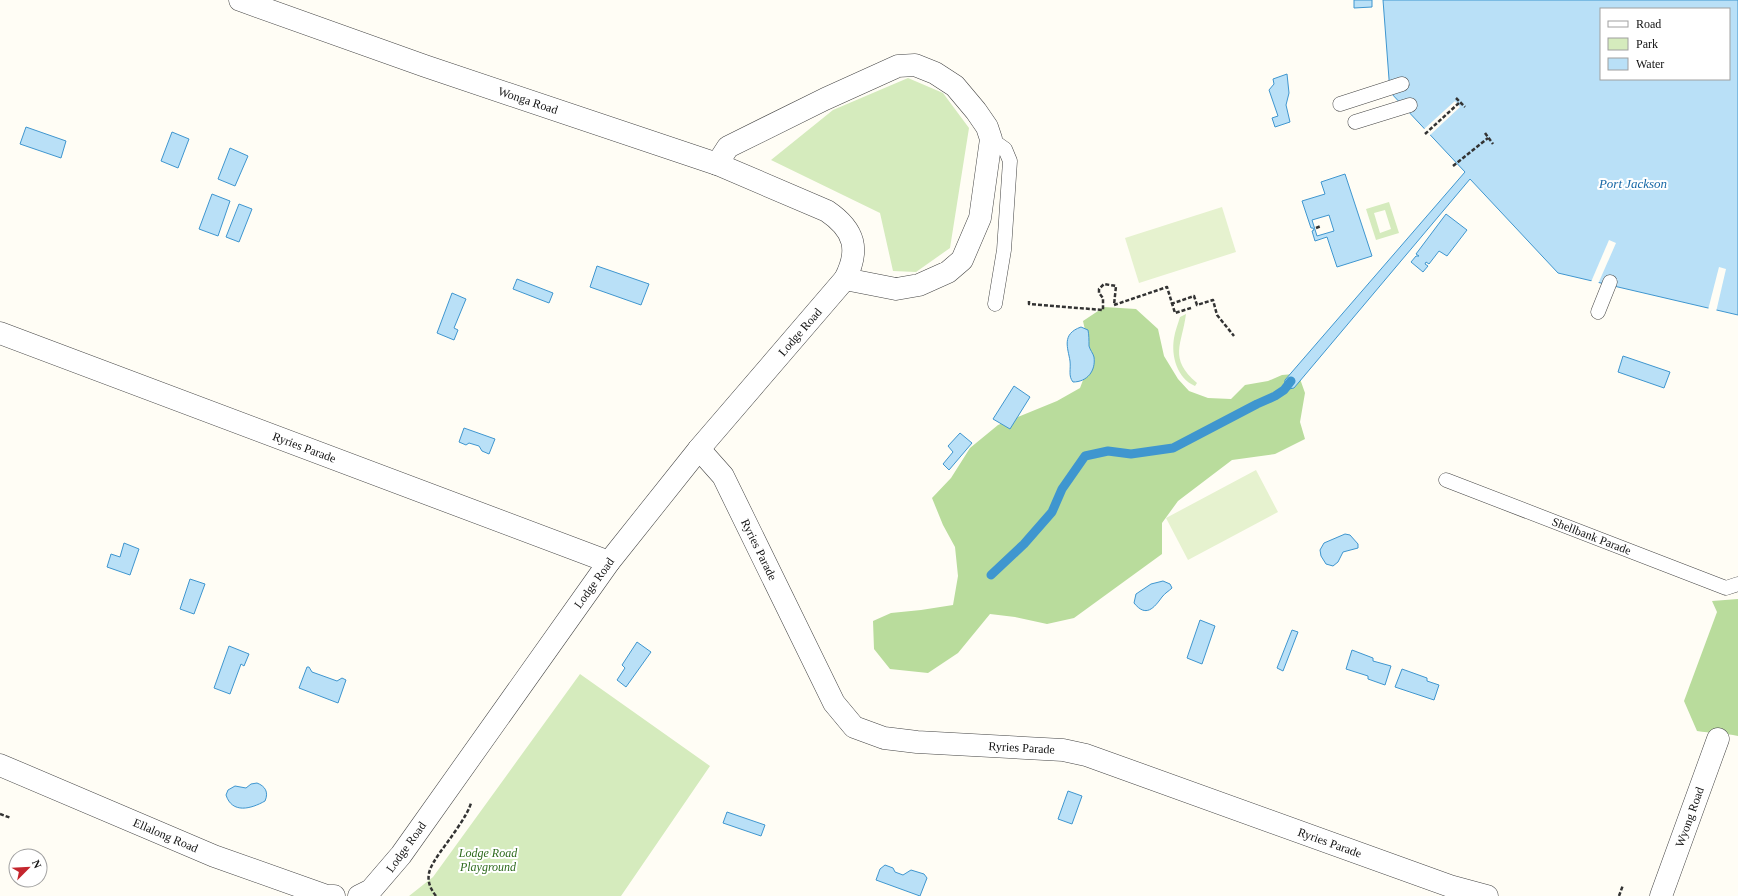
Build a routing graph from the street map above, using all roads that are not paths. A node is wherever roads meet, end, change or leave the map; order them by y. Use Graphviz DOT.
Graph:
graph roads {
  1 [pos="240,0"];
  2 [pos="1402,84"];
  3 [pos="1340,104"];
  4 [pos="1410,105"];
  5 [pos="1355,122"];
  6 [pos="991,139"];
  7 [pos="716,164"];
  8 [pos="814,205"];
  9 [pos="845,280"];
  10 [pos="1610,282"];
  11 [pos="995,304"];
  12 [pos="1598,312"];
  13 [pos="0,333"];
  14 [pos="699,449"];
  15 [pos="1446,480"];
  16 [pos="609,562"];
  17 [pos="1738,584"];
  18 [pos="1718,739"];
  19 [pos="0,764"];
  20 [pos="334,896"];
  21 [pos="359,896"];
  22 [pos="1487,896"];
  23 [pos="1661,896"];
  1 -- 7 [label="street, Wonga Road"];
  2 -- 3 [label="lane"];
  4 -- 5 [label="lane"];
  6 -- 7 [label="street"];
  6 -- 9 [label="street"];
  6 -- 11 [label="lane"];
  7 -- 8 [label="street, Wonga Road"];
  8 -- 9 [label="street, Lodge Road"];
  9 -- 14 [label="street, Lodge Road"];
  10 -- 12 [label="lane"];
  13 -- 16 [label="street, Ryries Parade"];
  14 -- 16 [label="street, Lodge Road"];
  14 -- 22 [label="street, Ryries Parade"];
  15 -- 17 [label="lane, Shellbank Parade"];
  16 -- 21 [label="street, Lodge Road"];
  18 -- 23 [label="street, Wyong Road"];
  19 -- 20 [label="street, Ellalong Road"];
}
